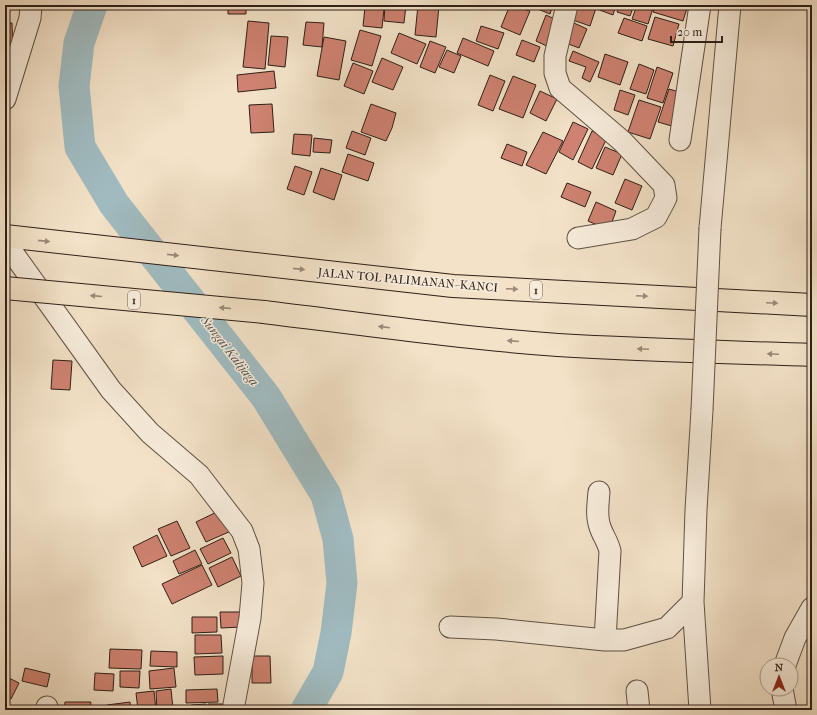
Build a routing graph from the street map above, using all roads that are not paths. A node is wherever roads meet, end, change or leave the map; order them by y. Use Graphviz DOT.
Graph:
graph roads {
  1 [pos="31,5"];
  2 [pos="568,5"];
  3 [pos="700,5"];
  4 [pos="730,5"];
  5 [pos="5,99"];
  6 [pos="680,140"];
  7 [pos="5,237"];
  8 [pos="578,238"];
  9 [pos="5,288"];
  10 [pos="812,305"];
  11 [pos="812,355"];
  12 [pos="599,492"];
  13 [pos="693,602"];
  14 [pos="812,608"];
  15 [pos="450,627"];
  16 [pos="605,640"];
  17 [pos="788,657"];
  18 [pos="784,697"];
  19 [pos="232,710"];
  20 [pos="700,710"];
  21 [pos="786,710"];
  1 -- 5 [label="street"];
  2 -- 8 [label="street"];
  3 -- 6 [label="street"];
  4 -- 13 [label="street, bridge"];
  7 -- 10 [label="highway, JALAN TOL PALIMANAN–KANCI / 1, one-way"];
  7 -- 19 [label="street"];
  11 -- 9 [label="highway, 1, one-way, bridge"];
  12 -- 16 [label="street"];
  13 -- 16 [label="street"];
  13 -- 20 [label="street"];
  14 -- 17 [label="street"];
  15 -- 16 [label="street"];
  18 -- 21 [label="street"];
}
